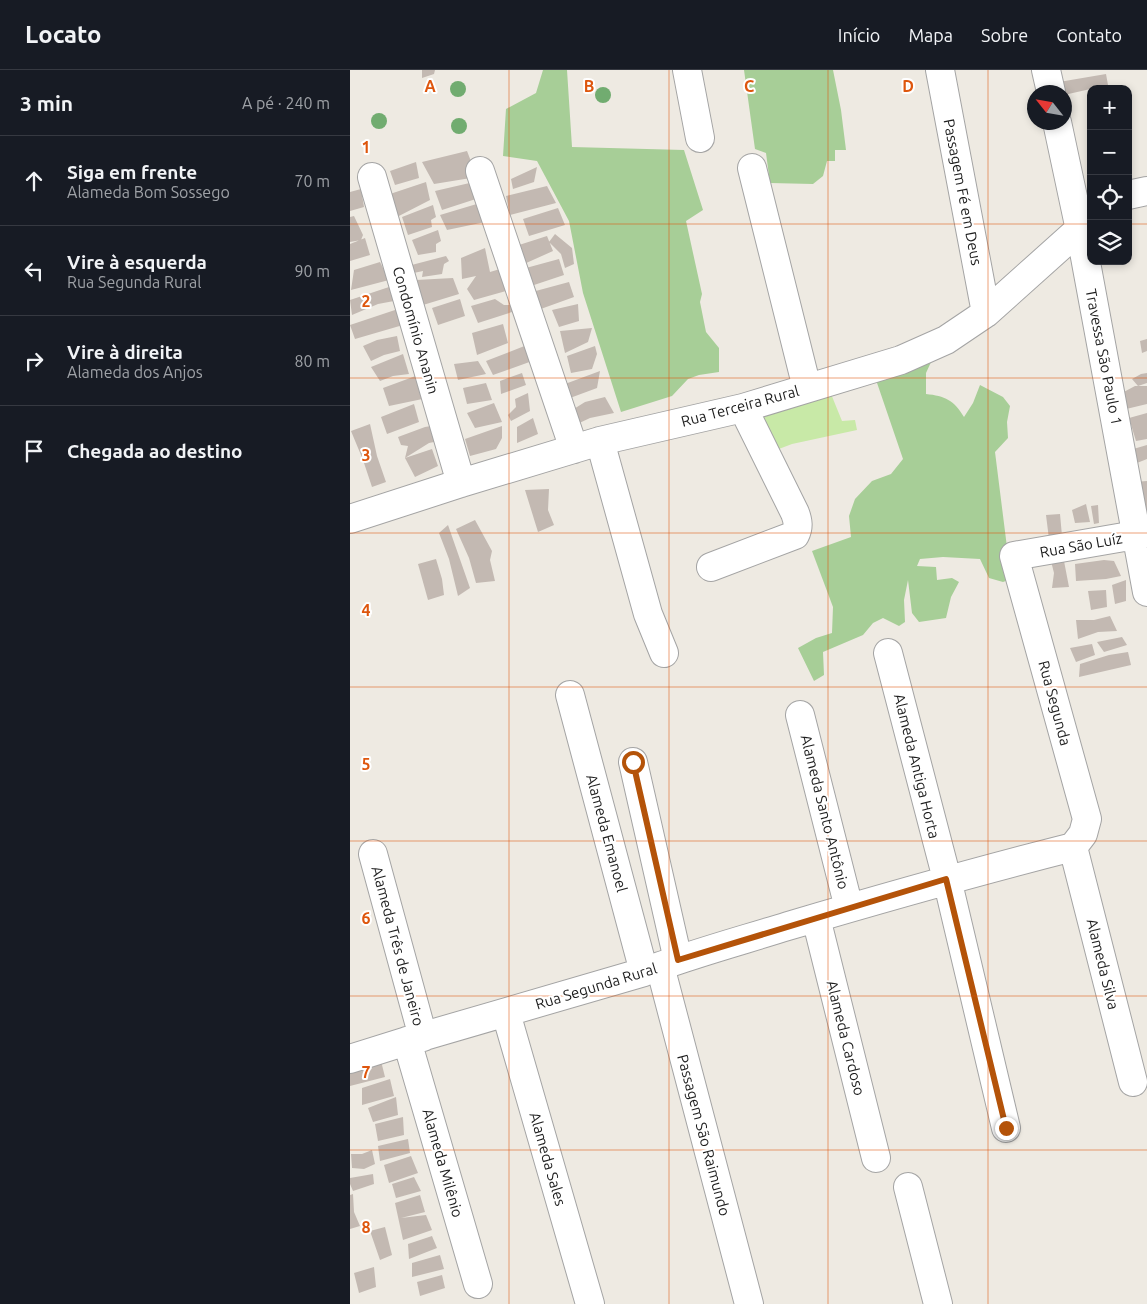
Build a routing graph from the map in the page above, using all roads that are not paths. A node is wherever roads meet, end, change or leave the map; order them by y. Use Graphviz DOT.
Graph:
graph roads {
  1 [pos="687,70"];
  2 [pos="940,70"];
  3 [pos="1046,70"];
  4 [pos="1049,85"];
  5 [pos="1059,130"];
  6 [pos="700,138"];
  7 [pos="752,168"];
  8 [pos="480,171"];
  9 [pos="372,177"];
  10 [pos="1147,191"];
  11 [pos="1132,194"];
  12 [pos="1085,224"];
  13 [pos="986,313"];
  14 [pos="807,388"];
  15 [pos="743,408"];
  16 [pos="600,441"];
  17 [pos="574,450"];
  18 [pos="461,483"];
  19 [pos="350,519"];
  20 [pos="1142,534"];
  21 [pos="1014,556"];
  22 [pos="712,568"];
  23 [pos="1147,592"];
  24 [pos="664,653"];
  25 [pos="888,653"];
  26 [pos="570,695"];
  27 [pos="800,715"];
  28 [pos="633,762"];
  29 [pos="1073,847"];
  30 [pos="373,854"];
  31 [pos="946,879"];
  32 [pos="849,908"];
  33 [pos="816,918"];
  34 [pos="660,966"];
  35 [pos="506,1013"];
  36 [pos="415,1039"];
  37 [pos="350,1059"];
  38 [pos="1133,1082"];
  39 [pos="1006,1128"];
  40 [pos="876,1158"];
  41 [pos="908,1187"];
  42 [pos="478,1284"];
  43 [pos="590,1304"];
  44 [pos="749,1304"];
  45 [pos="938,1304"];
  1 -- 6 [label="street"];
  2 -- 13 [label="street, Passagem Fé em Deus"];
  3 -- 4 [label="street"];
  5 -- 12 [label="street, Travessa São Paulo 1"];
  7 -- 14 [label="street"];
  8 -- 17 [label="street"];
  9 -- 18 [label="street, Condomínio Ananin"];
  10 -- 11 [label="street"];
  12 -- 13 [label="street, Rua Terceira Rural"];
  12 -- 20 [label="street, Travessa São Paulo 1"];
  13 -- 14 [label="street, Rua Terceira Rural"];
  14 -- 15 [label="street, Rua Terceira Rural"];
  15 -- 16 [label="street, Rua Terceira Rural"];
  15 -- 22 [label="street"];
  16 -- 17 [label="street, Rua Terceira Rural"];
  16 -- 24 [label="street"];
  17 -- 18 [label="street, Rua Terceira Rural"];
  18 -- 19 [label="street, Rua Terceira Rural"];
  20 -- 21 [label="street, Rua São Luíz"];
  20 -- 23 [label="street, Travessa São Paulo 1"];
  21 -- 29 [label="street, Rua Segunda"];
  25 -- 31 [label="street, Alameda Antiga Horta"];
  26 -- 34 [label="street, Alameda Emanoel"];
  27 -- 32 [label="street, Alameda Santo Antônio"];
  28 -- 34 [label="street"];
  29 -- 31 [label="street, Rua Segunda Rural"];
  29 -- 38 [label="street, Alameda Silva"];
  30 -- 36 [label="street, Alameda Três de Janeiro"];
  31 -- 32 [label="street, Rua Segunda Rural"];
  31 -- 39 [label="street, Alameda Antiga Horta"];
  32 -- 33 [label="street, Rua Segunda Rural"];
  33 -- 34 [label="street, Rua Segunda Rural"];
  33 -- 40 [label="street, Alameda Cardoso"];
  34 -- 35 [label="street, Rua Segunda Rural"];
  34 -- 44 [label="street, Passagem São Raimundo"];
  35 -- 36 [label="street, Rua Segunda Rural"];
  35 -- 43 [label="street, Alameda Sales"];
  36 -- 37 [label="street, Rua Segunda Rural"];
  36 -- 42 [label="street, Alameda Milênio"];
  41 -- 45 [label="street"];
}
